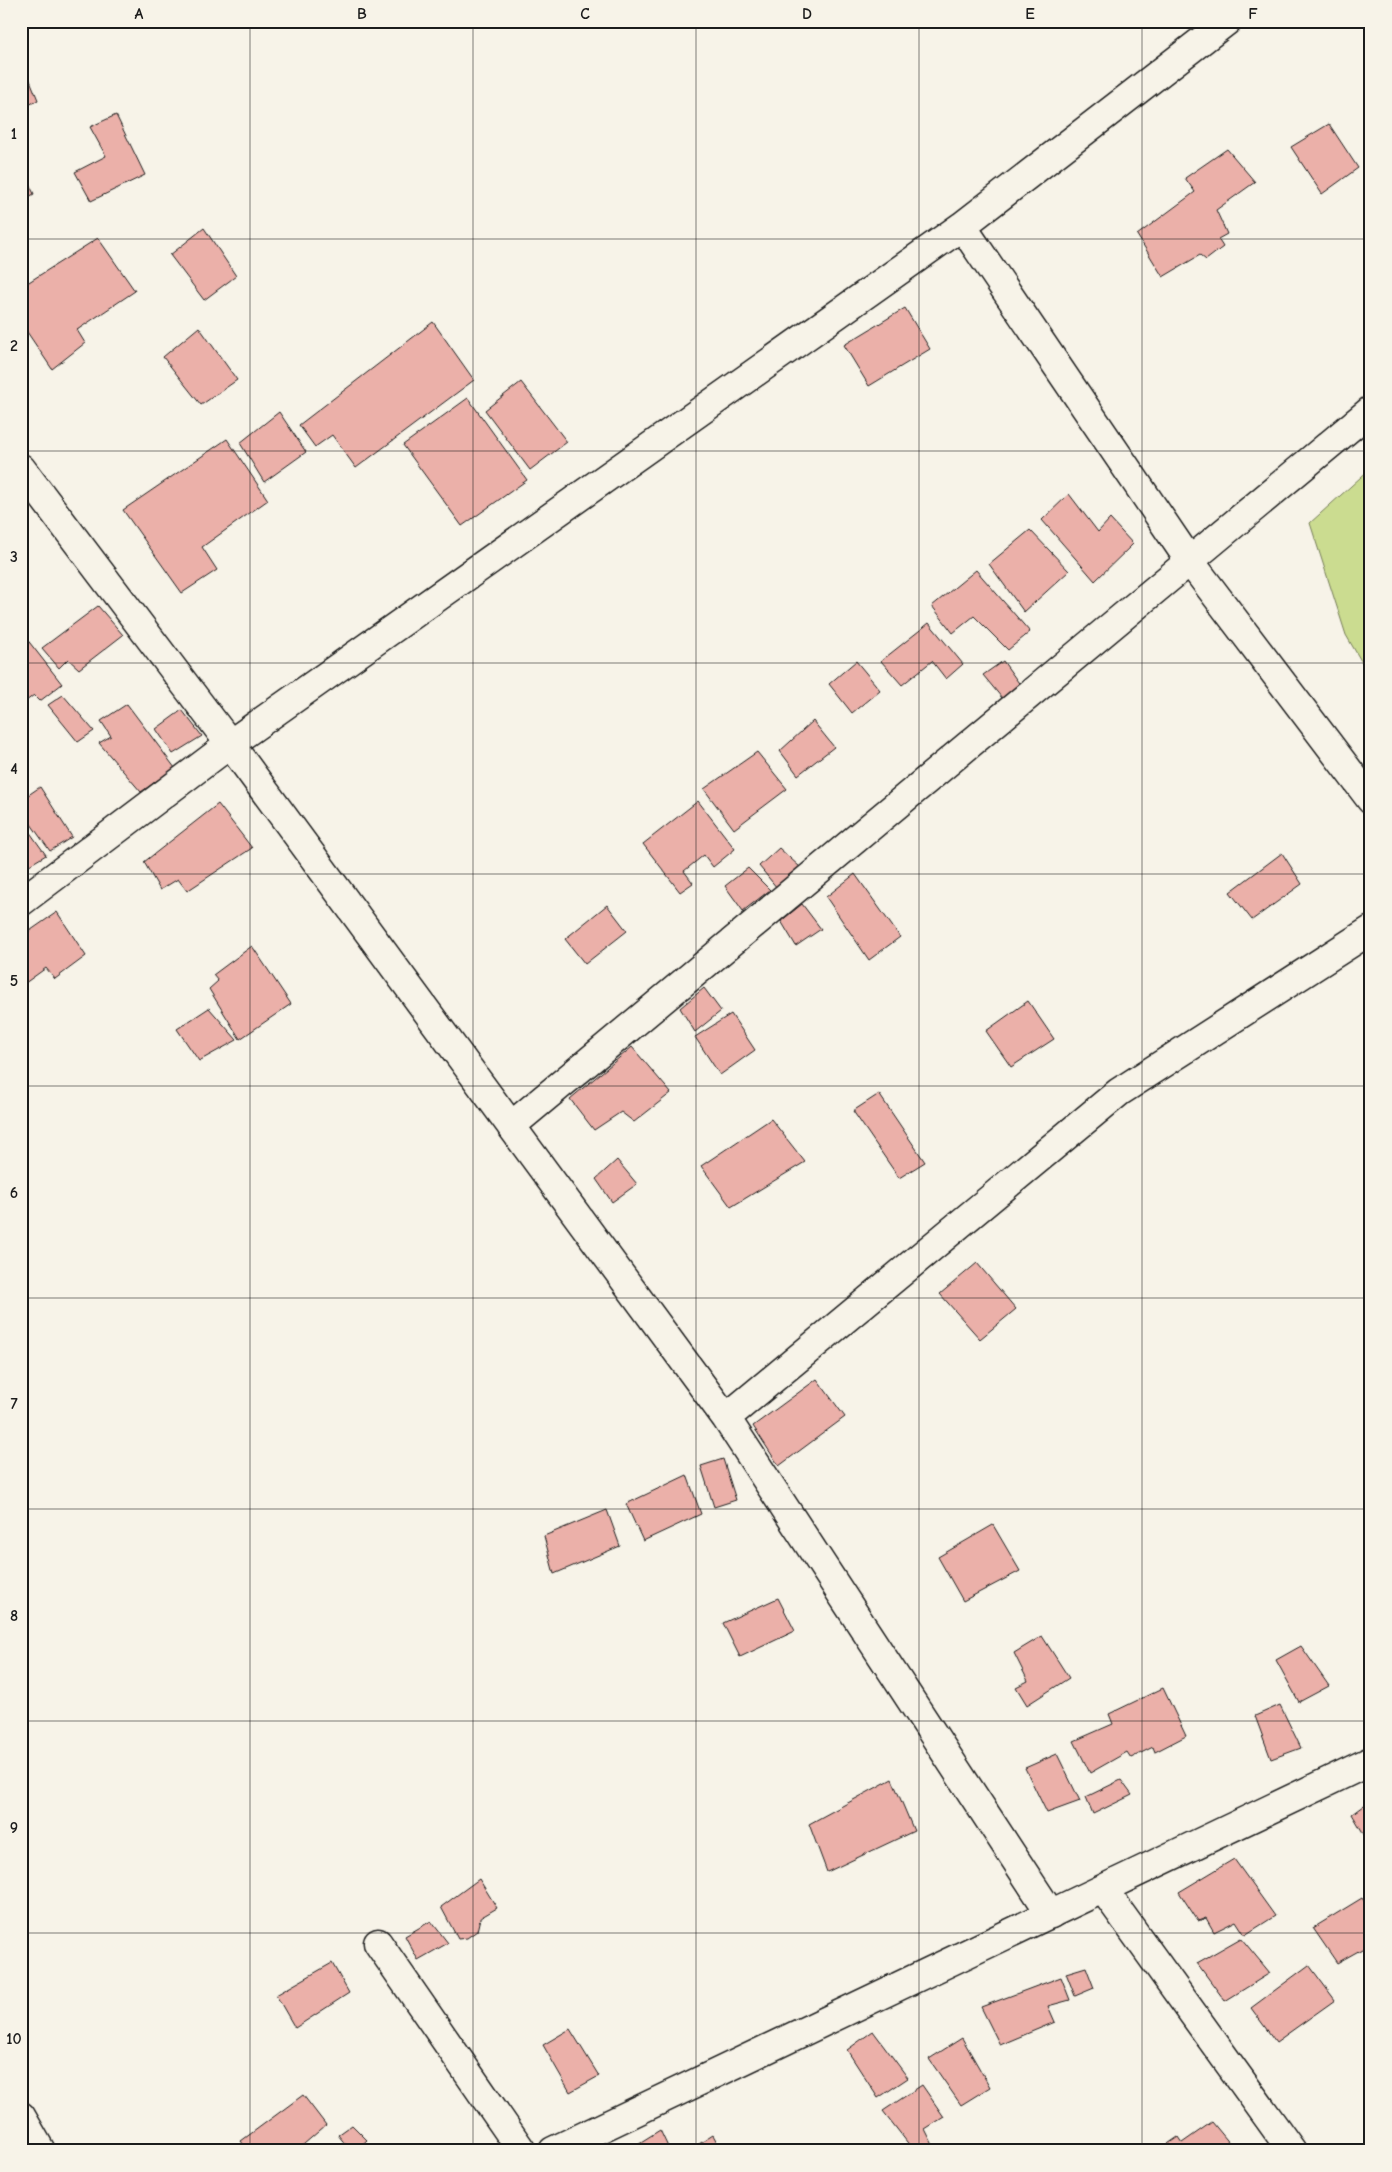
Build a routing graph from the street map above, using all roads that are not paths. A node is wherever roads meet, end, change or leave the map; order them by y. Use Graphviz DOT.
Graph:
graph roads {
  1 [pos="1227,21"];
  2 [pos="962,226"];
  3 [pos="1371,410"];
  4 [pos="21,468"];
  5 [pos="1188,560"];
  6 [pos="230,744"];
  7 [pos="1371,800"];
  8 [pos="21,902"];
  9 [pos="1371,930"];
  10 [pos="511,1126"];
  11 [pos="726,1418"];
  12 [pos="1371,1761"];
  13 [pos="1103,1889"];
  14 [pos="1051,1914"];
  15 [pos="378,1944"];
  16 [pos="21,2116"];
  17 [pos="41,2151"];
  18 [pos="522,2151"];
  19 [pos="554,2151"];
  20 [pos="1292,2151"];
  1 -- 2 [label="street"];
  2 -- 5 [label="street"];
  2 -- 6 [label="street"];
  3 -- 5 [label="street"];
  4 -- 6 [label="street"];
  5 -- 7 [label="street"];
  5 -- 10 [label="street"];
  6 -- 8 [label="street"];
  6 -- 10 [label="street"];
  9 -- 11 [label="street"];
  10 -- 11 [label="street"];
  11 -- 14 [label="street"];
  12 -- 13 [label="street"];
  13 -- 14 [label="street"];
  13 -- 20 [label="street"];
  14 -- 19 [label="street"];
  15 -- 18 [label="street"];
  16 -- 17 [label="street"];
}
